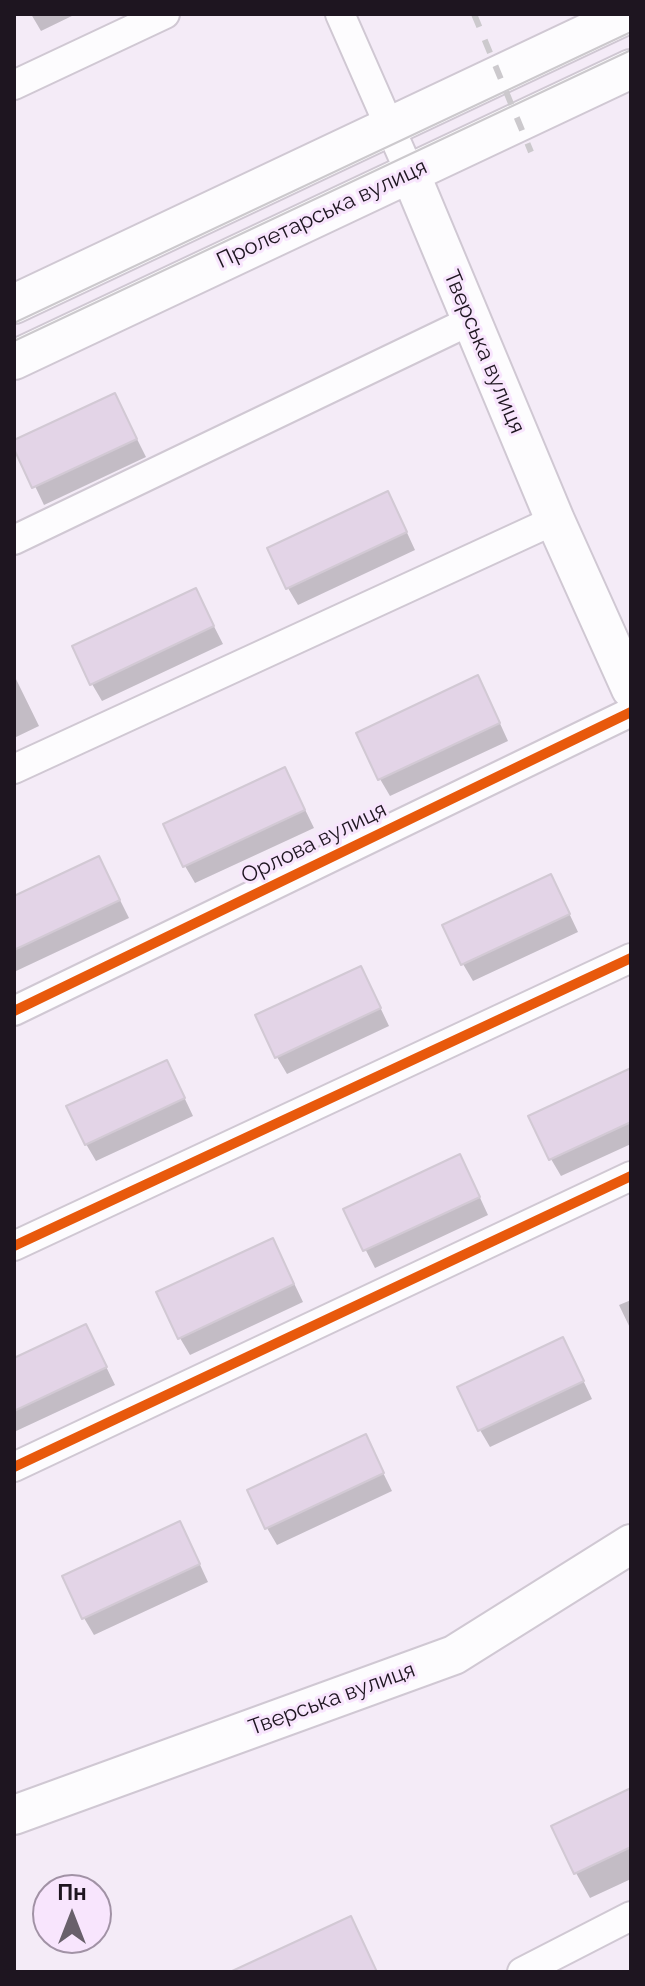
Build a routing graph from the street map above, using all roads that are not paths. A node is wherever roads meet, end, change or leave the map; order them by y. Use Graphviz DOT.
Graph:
graph roads {
  1 [pos="165,14"];
  2 [pos="340,14"];
  3 [pos="628,14"];
  4 [pos="631,69"];
  5 [pos="14,85"];
  6 [pos="389,126"];
  7 [pos="410,173"];
  8 [pos="14,304"];
  9 [pos="470,321"];
  10 [pos="14,360"];
  11 [pos="555,520"];
  12 [pos="14,540"];
  13 [pos="631,689"];
  14 [pos="631,712"];
  15 [pos="14,769"];
  16 [pos="631,958"];
  17 [pos="14,1011"];
  18 [pos="631,1176"];
  19 [pos="14,1246"];
  20 [pos="14,1467"];
  21 [pos="631,1544"];
  22 [pos="14,1815"];
  23 [pos="631,1916"];
  24 [pos="522,1972"];
  1 -- 5 [label="street"];
  2 -- 6 [label="street, Тверська вулиця"];
  3 -- 6 [label="main road"];
  4 -- 7 [label="main road, Пролетарська вулиця"];
  6 -- 7 [label="street, Тверська вулиця"];
  6 -- 8 [label="main road"];
  7 -- 9 [label="main road, Тверська вулиця"];
  7 -- 10 [label="main road, Пролетарська вулиця"];
  9 -- 11 [label="main road, Тверська вулиця"];
  9 -- 12 [label="street"];
  11 -- 13 [label="main road, Тверська вулиця"];
  11 -- 15 [label="street"];
  14 -- 17 [label="street, Орлова вулиця"];
  16 -- 19 [label="street"];
  18 -- 20 [label="street"];
  21 -- 22 [label="main road, Тверська вулиця"];
  23 -- 24 [label="street"];
}
